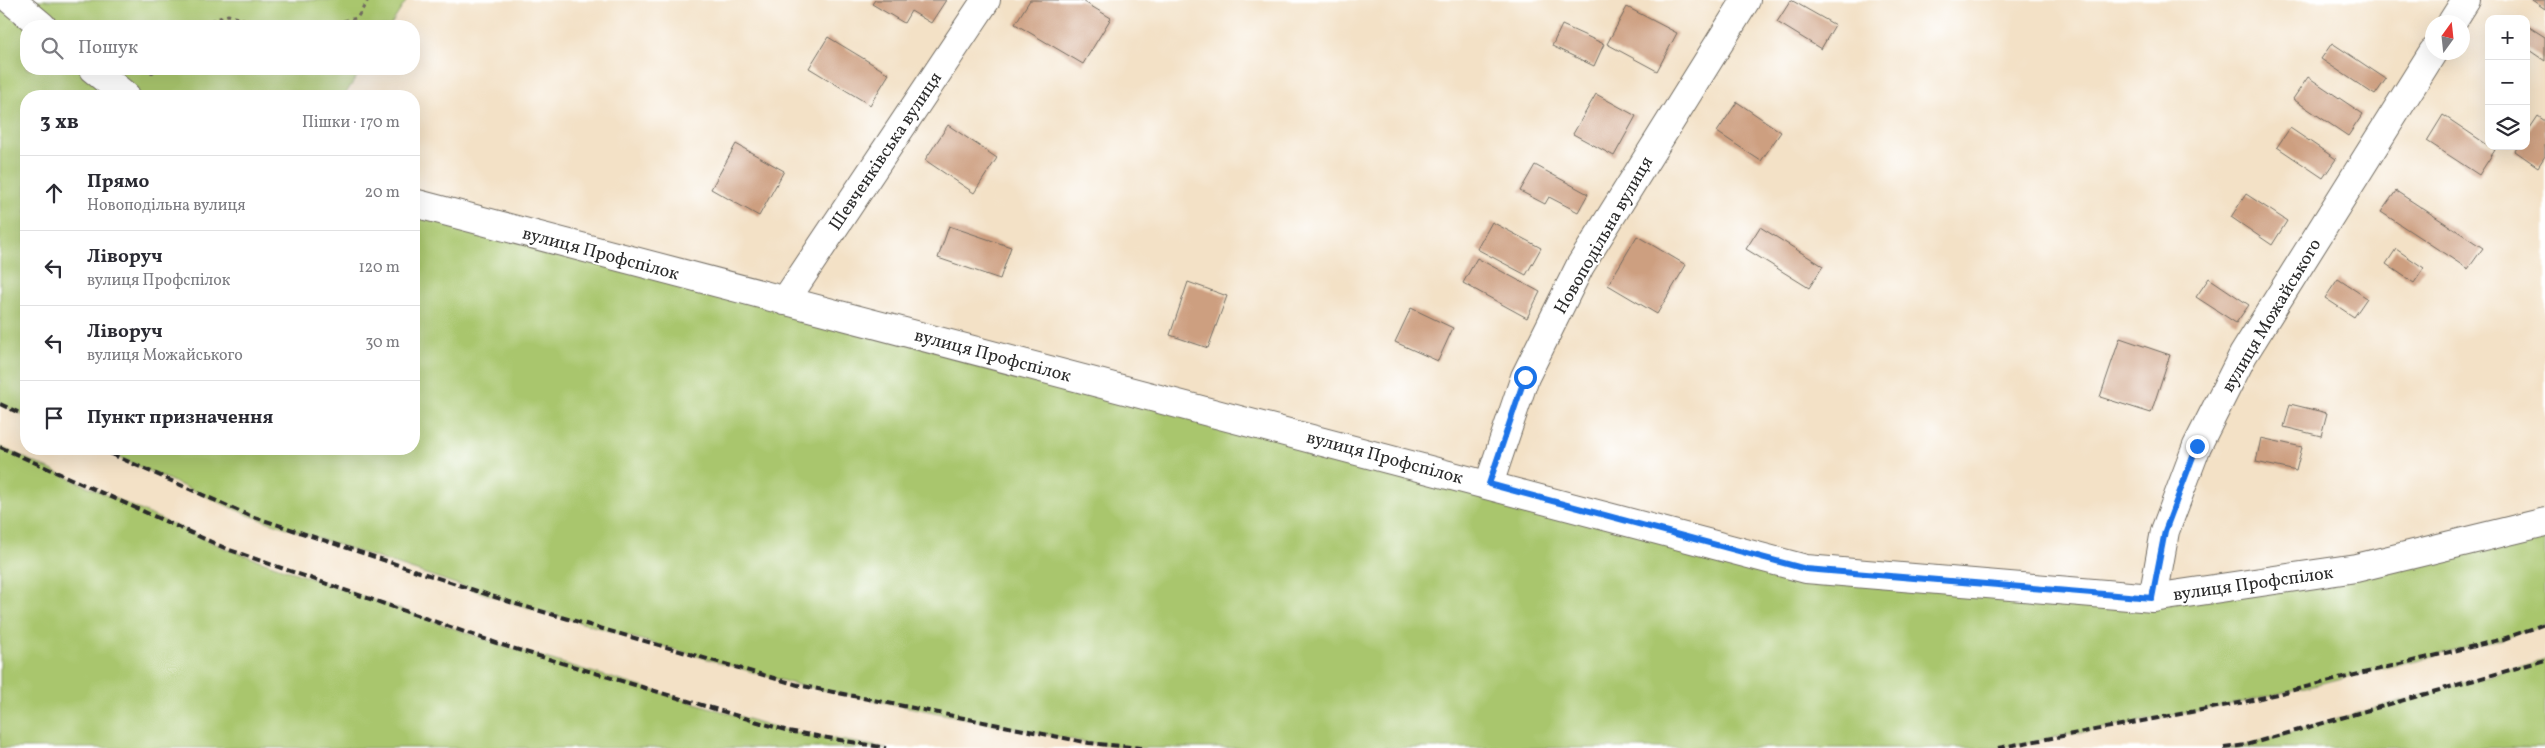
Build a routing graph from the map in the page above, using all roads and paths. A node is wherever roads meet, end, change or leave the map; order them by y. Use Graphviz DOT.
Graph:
graph roads {
  1 [pos="11,0"];
  2 [pos="368,0"];
  3 [pos="986,0"];
  4 [pos="1746,0"];
  5 [pos="2466,0"];
  6 [pos="2456,15"];
  7 [pos="35,20"];
  8 [pos="213,20"];
  9 [pos="247,20"];
  10 [pos="348,20"];
  11 [pos="2428,60"];
  12 [pos="100,75"];
  13 [pos="119,90"];
  14 [pos="420,205"];
  15 [pos="785,301"];
  16 [pos="1489,484"];
  17 [pos="2545,522"];
  18 [pos="2152,598"];
  1 -- 7 [label="street"];
  2 -- 10 [label="path"];
  3 -- 15 [label="street, Шевченківська вулиця"];
  4 -- 16 [label="street, Новоподільна вулиця"];
  5 -- 6 [label="street"];
  8 -- 9 [label="path"];
  11 -- 18 [label="street, вулиця Можайського"];
  12 -- 13 [label="street"];
  14 -- 15 [label="street, вулиця Профспілок"];
  15 -- 16 [label="street, вулиця Профспілок"];
  16 -- 18 [label="street, вулиця Профспілок"];
  17 -- 18 [label="street, вулиця Профспілок"];
}
